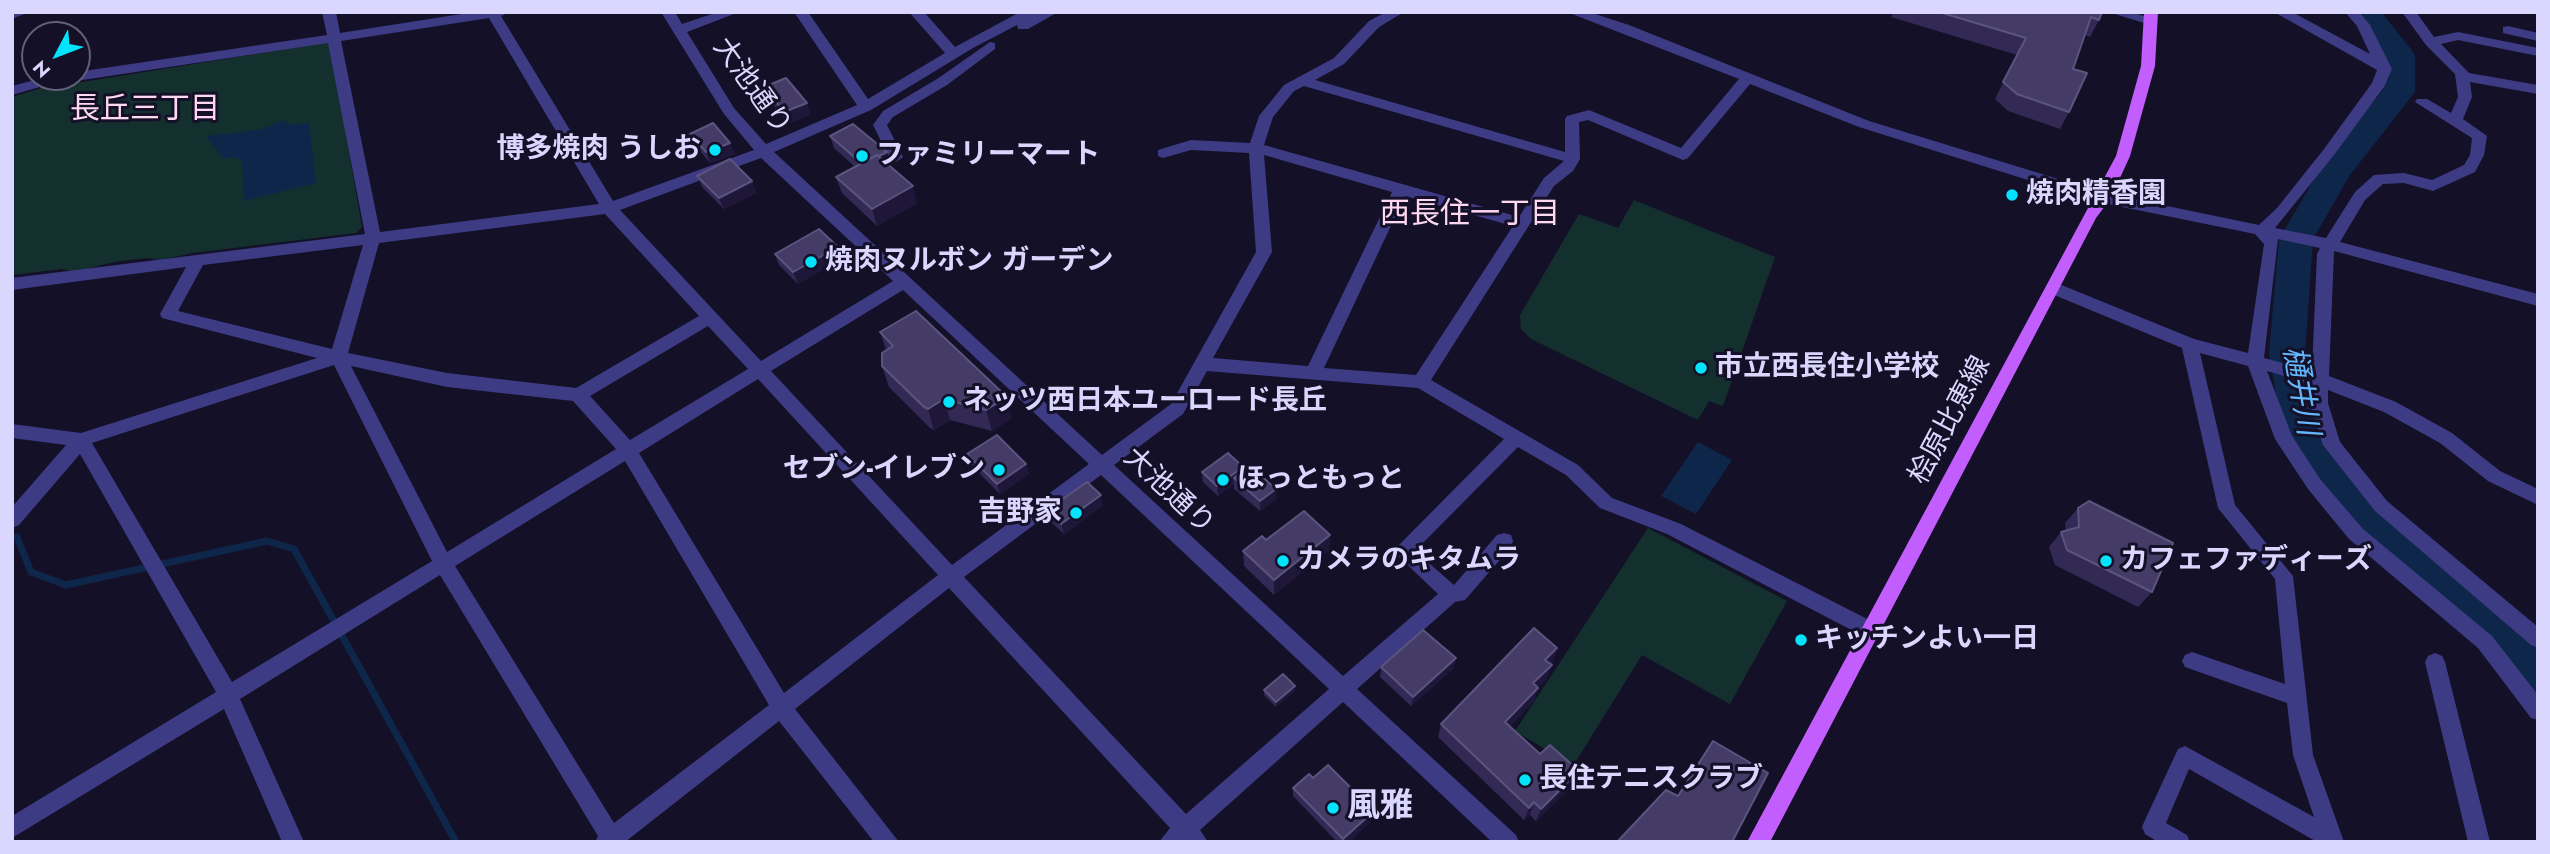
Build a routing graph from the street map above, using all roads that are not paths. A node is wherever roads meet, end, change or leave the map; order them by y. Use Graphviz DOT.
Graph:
graph roads {
  1 [pos="22,12"];
  2 [pos="328,12"];
  3 [pos="668,12"];
  4 [pos="733,12"];
  5 [pos="801,12"];
  6 [pos="916,12"];
  7 [pos="1031,12"];
  8 [pos="1051,12"];
  9 [pos="1397,12"];
  10 [pos="1574,12"];
  11 [pos="2115,12"];
  12 [pos="2281,12"];
  13 [pos="2352,12"];
  14 [pos="2409,12"];
  15 [pos="496,13"];
  16 [pos="12,15"];
  17 [pos="2151,17"];
  18 [pos="678,30"];
  19 [pos="2508,30"];
  20 [pos="2538,37"];
  21 [pos="334,39"];
  22 [pos="2431,42"];
  23 [pos="2538,52"];
  24 [pos="953,54"];
  25 [pos="2463,76"];
  26 [pos="1748,77"];
  27 [pos="2382,79"];
  28 [pos="1304,81"];
  29 [pos="2538,90"];
  30 [pos="12,91"];
  31 [pos="2422,102"];
  32 [pos="866,107"];
  33 [pos="2455,121"];
  34 [pos="1256,148"];
  35 [pos="762,151"];
  36 [pos="1163,153"];
  37 [pos="896,157"];
  38 [pos="1573,159"];
  39 [pos="1401,189"];
  40 [pos="2103,198"];
  41 [pos="609,208"];
  42 [pos="1524,224"];
  43 [pos="2261,232"];
  44 [pos="373,237"];
  45 [pos="2328,244"];
  46 [pos="199,259"];
  47 [pos="903,282"];
  48 [pos="12,284"];
  49 [pos="2053,288"];
  50 [pos="2538,300"];
  51 [pos="710,317"];
  52 [pos="2190,344"];
  53 [pos="338,358"];
  54 [pos="2262,363"];
  55 [pos="1203,364"];
  56 [pos="759,369"];
  57 [pos="1314,371"];
  58 [pos="2318,379"];
  59 [pos="1421,382"];
  60 [pos="578,394"];
  61 [pos="12,431"];
  62 [pos="1517,437"];
  63 [pos="81,440"];
  64 [pos="628,450"];
  65 [pos="1100,466"];
  66 [pos="2538,498"];
  67 [pos="12,520"];
  68 [pos="1504,541"];
  69 [pos="443,563"];
  70 [pos="950,576"];
  71 [pos="1451,594"];
  72 [pos="1870,630"];
  73 [pos="2538,639"];
  74 [pos="2192,661"];
  75 [pos="2435,662"];
  76 [pos="1342,689"];
  77 [pos="228,694"];
  78 [pos="2296,697"];
  79 [pos="781,707"];
  80 [pos="2538,711"];
  81 [pos="12,828"];
  82 [pos="1184,837"];
  83 [pos="610,840"];
  84 [pos="2333,841"];
  85 [pos="293,842"];
  86 [pos="888,842"];
  87 [pos="1508,842"];
  88 [pos="1758,842"];
  89 [pos="2179,842"];
  90 [pos="2479,842"];
  1 -- 16 [label="street"];
  2 -- 21 [label="street"];
  3 -- 18 [label="street, 大池通り"];
  4 -- 18 [label="street"];
  5 -- 32 [label="street"];
  6 -- 24 [label="street"];
  7 -- 24 [label="street"];
  8 -- 37 [label="street"];
  9 -- 28 [label="street"];
  10 -- 26 [label="street"];
  11 -- 17 [label="street"];
  12 -- 27 [label="street"];
  13 -- 27 [label="street"];
  14 -- 22 [label="street"];
  15 -- 21 [label="street"];
  15 -- 41 [label="street"];
  17 -- 40 [label="main road, 桧原比恵線"];
  18 -- 35 [label="street, 大池通り"];
  19 -- 20 [label="street"];
  21 -- 30 [label="street"];
  21 -- 44 [label="street"];
  22 -- 23 [label="street"];
  22 -- 25 [label="street"];
  24 -- 32 [label="street"];
  25 -- 29 [label="street"];
  25 -- 33 [label="street"];
  26 -- 38 [label="street"];
  26 -- 40 [label="street"];
  27 -- 43 [label="street"];
  28 -- 34 [label="street"];
  28 -- 38 [label="street"];
  31 -- 33 [label="street"];
  32 -- 35 [label="street"];
  33 -- 45 [label="street"];
  34 -- 36 [label="street"];
  34 -- 39 [label="street"];
  34 -- 55 [label="street"];
  35 -- 41 [label="street"];
  35 -- 47 [label="street, 大池通り"];
  38 -- 42 [label="street"];
  39 -- 42 [label="street"];
  39 -- 57 [label="street"];
  40 -- 43 [label="street"];
  40 -- 49 [label="main road, 桧原比恵線"];
  41 -- 44 [label="street"];
  41 -- 51 [label="street"];
  42 -- 59 [label="street"];
  43 -- 45 [label="street"];
  43 -- 54 [label="street"];
  44 -- 46 [label="street"];
  44 -- 53 [label="street"];
  45 -- 50 [label="street"];
  45 -- 58 [label="street"];
  46 -- 48 [label="street"];
  46 -- 53 [label="street"];
  47 -- 56 [label="street"];
  47 -- 65 [label="street, 大池通り"];
  49 -- 52 [label="street"];
  49 -- 72 [label="main road, 桧原比恵線"];
  51 -- 56 [label="street"];
  51 -- 60 [label="street"];
  52 -- 54 [label="street"];
  52 -- 78 [label="street"];
  53 -- 60 [label="street"];
  53 -- 63 [label="street"];
  53 -- 69 [label="street"];
  54 -- 58 [label="street"];
  54 -- 80 [label="street"];
  55 -- 57 [label="street"];
  55 -- 65 [label="street"];
  56 -- 64 [label="street"];
  56 -- 70 [label="street"];
  57 -- 59 [label="street"];
  58 -- 66 [label="street"];
  58 -- 73 [label="street"];
  59 -- 62 [label="street"];
  60 -- 64 [label="street"];
  61 -- 63 [label="street"];
  62 -- 71 [label="street"];
  62 -- 72 [label="street"];
  63 -- 67 [label="street"];
  63 -- 77 [label="street"];
  64 -- 69 [label="street"];
  64 -- 79 [label="street"];
  65 -- 70 [label="street"];
  65 -- 76 [label="street, 大池通り"];
  68 -- 71 [label="street"];
  69 -- 77 [label="street"];
  69 -- 83 [label="street"];
  70 -- 79 [label="street"];
  70 -- 82 [label="street"];
  71 -- 76 [label="street"];
  72 -- 88 [label="main road, 桧原比恵線"];
  74 -- 78 [label="street"];
  75 -- 90 [label="street"];
  76 -- 82 [label="street"];
  76 -- 87 [label="street, 大池通り"];
  77 -- 81 [label="street"];
  77 -- 85 [label="street"];
  78 -- 84 [label="street"];
  79 -- 83 [label="street"];
  79 -- 86 [label="street"];
  84 -- 89 [label="street"];
}
